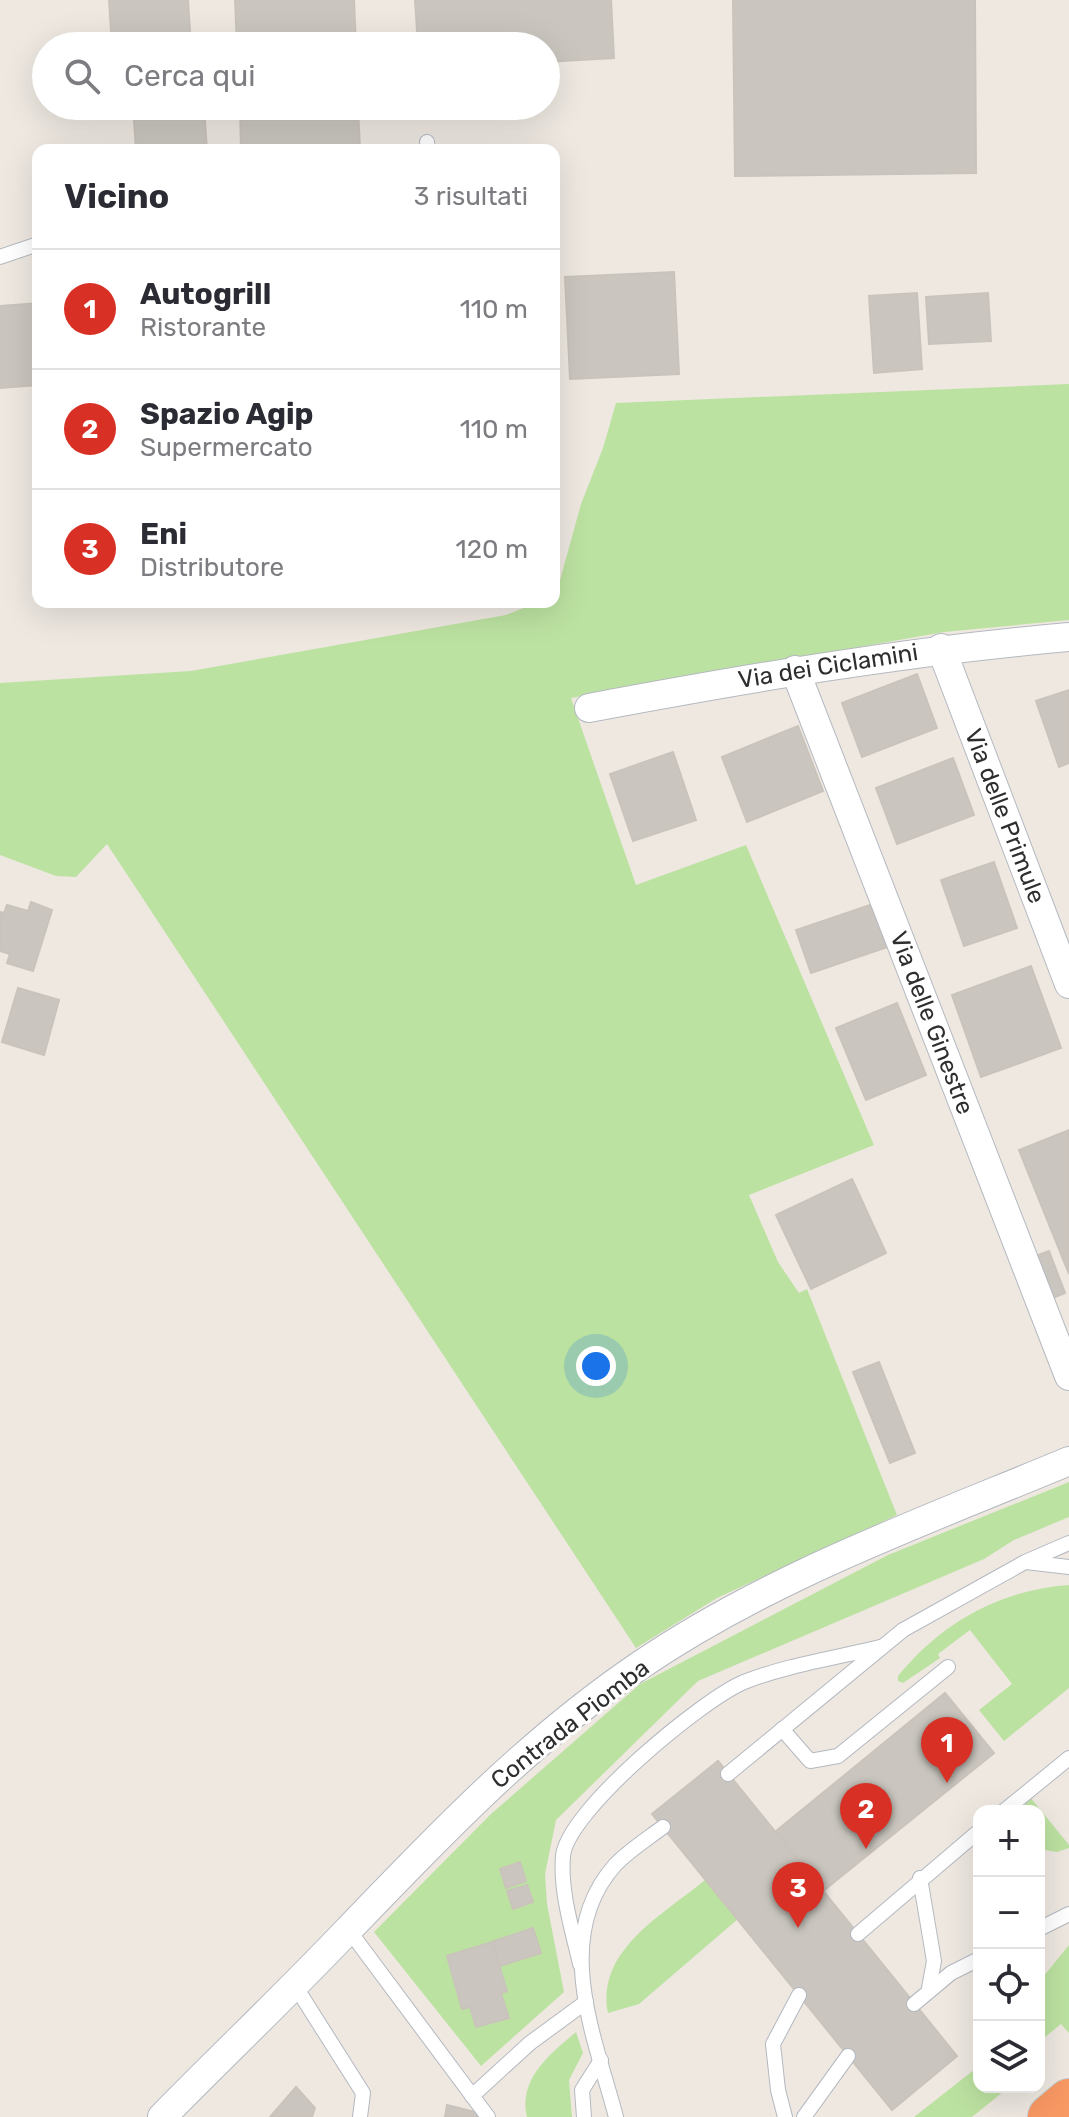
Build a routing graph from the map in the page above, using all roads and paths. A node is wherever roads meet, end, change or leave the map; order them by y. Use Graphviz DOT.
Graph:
graph roads {
  1 [pos="32,246"];
  2 [pos="0,257"];
  3 [pos="1069,637"];
  4 [pos="941,648"];
  5 [pos="795,670"];
  6 [pos="589,708"];
  7 [pos="1069,984"];
  8 [pos="1069,1376"];
  9 [pos="1069,1461"];
  10 [pos="1069,1543"];
  11 [pos="1025,1562"];
  12 [pos="1069,1567"];
  13 [pos="880,1647"];
  14 [pos="948,1667"];
  15 [pos="782,1729"];
  16 [pos="1069,1758"];
  17 [pos="728,1774"];
  18 [pos="1011,1805"];
  19 [pos="663,1827"];
  20 [pos="973,1836"];
  21 [pos="920,1878"];
  22 [pos="1069,1914"];
  23 [pos="1045,1926"];
  24 [pos="348,1929"];
  25 [pos="858,1934"];
  26 [pos="973,1962"];
  27 [pos="580,1964"];
  28 [pos="294,1984"];
  29 [pos="929,1988"];
  30 [pos="799,1995"];
  31 [pos="586,2002"];
  32 [pos="914,2004"];
  33 [pos="848,2056"];
  34 [pos="601,2060"];
  35 [pos="472,2096"];
  36 [pos="1069,2101"];
  37 [pos="162,2117"];
  38 [pos="360,2117"];
  39 [pos="488,2117"];
  40 [pos="584,2117"];
  41 [pos="616,2117"];
  42 [pos="785,2117"];
  43 [pos="804,2117"];
  44 [pos="1050,2117"];
  1 -- 2 [label="lane"];
  3 -- 4 [label="street, Via dei Ciclamini"];
  4 -- 5 [label="street, Via dei Ciclamini"];
  4 -- 7 [label="street, Via delle Primule"];
  5 -- 6 [label="street, Via dei Ciclamini"];
  5 -- 8 [label="street, Via delle Ginestre"];
  9 -- 24 [label="street, Contrada Piomba"];
  10 -- 11 [label="lane"];
  11 -- 12 [label="lane"];
  11 -- 13 [label="lane"];
  13 -- 15 [label="lane"];
  13 -- 27 [label="lane"];
  14 -- 15 [label="lane"];
  15 -- 17 [label="lane"];
  16 -- 18 [label="lane"];
  19 -- 27 [label="lane"];
  20 -- 21 [label="lane"];
  21 -- 25 [label="lane"];
  21 -- 29 [label="lane"];
  22 -- 23 [label="lane"];
  24 -- 28 [label="street, Contrada Piomba"];
  24 -- 35 [label="lane"];
  26 -- 29 [label="lane"];
  27 -- 31 [label="lane"];
  28 -- 37 [label="street, Contrada Piomba"];
  28 -- 38 [label="lane"];
  29 -- 32 [label="lane"];
  30 -- 42 [label="lane"];
  31 -- 34 [label="lane"];
  31 -- 35 [label="lane"];
  33 -- 43 [label="lane"];
  34 -- 40 [label="lane"];
  34 -- 41 [label="lane"];
  35 -- 39 [label="lane"];
  36 -- 44 [label="highway"];
}
